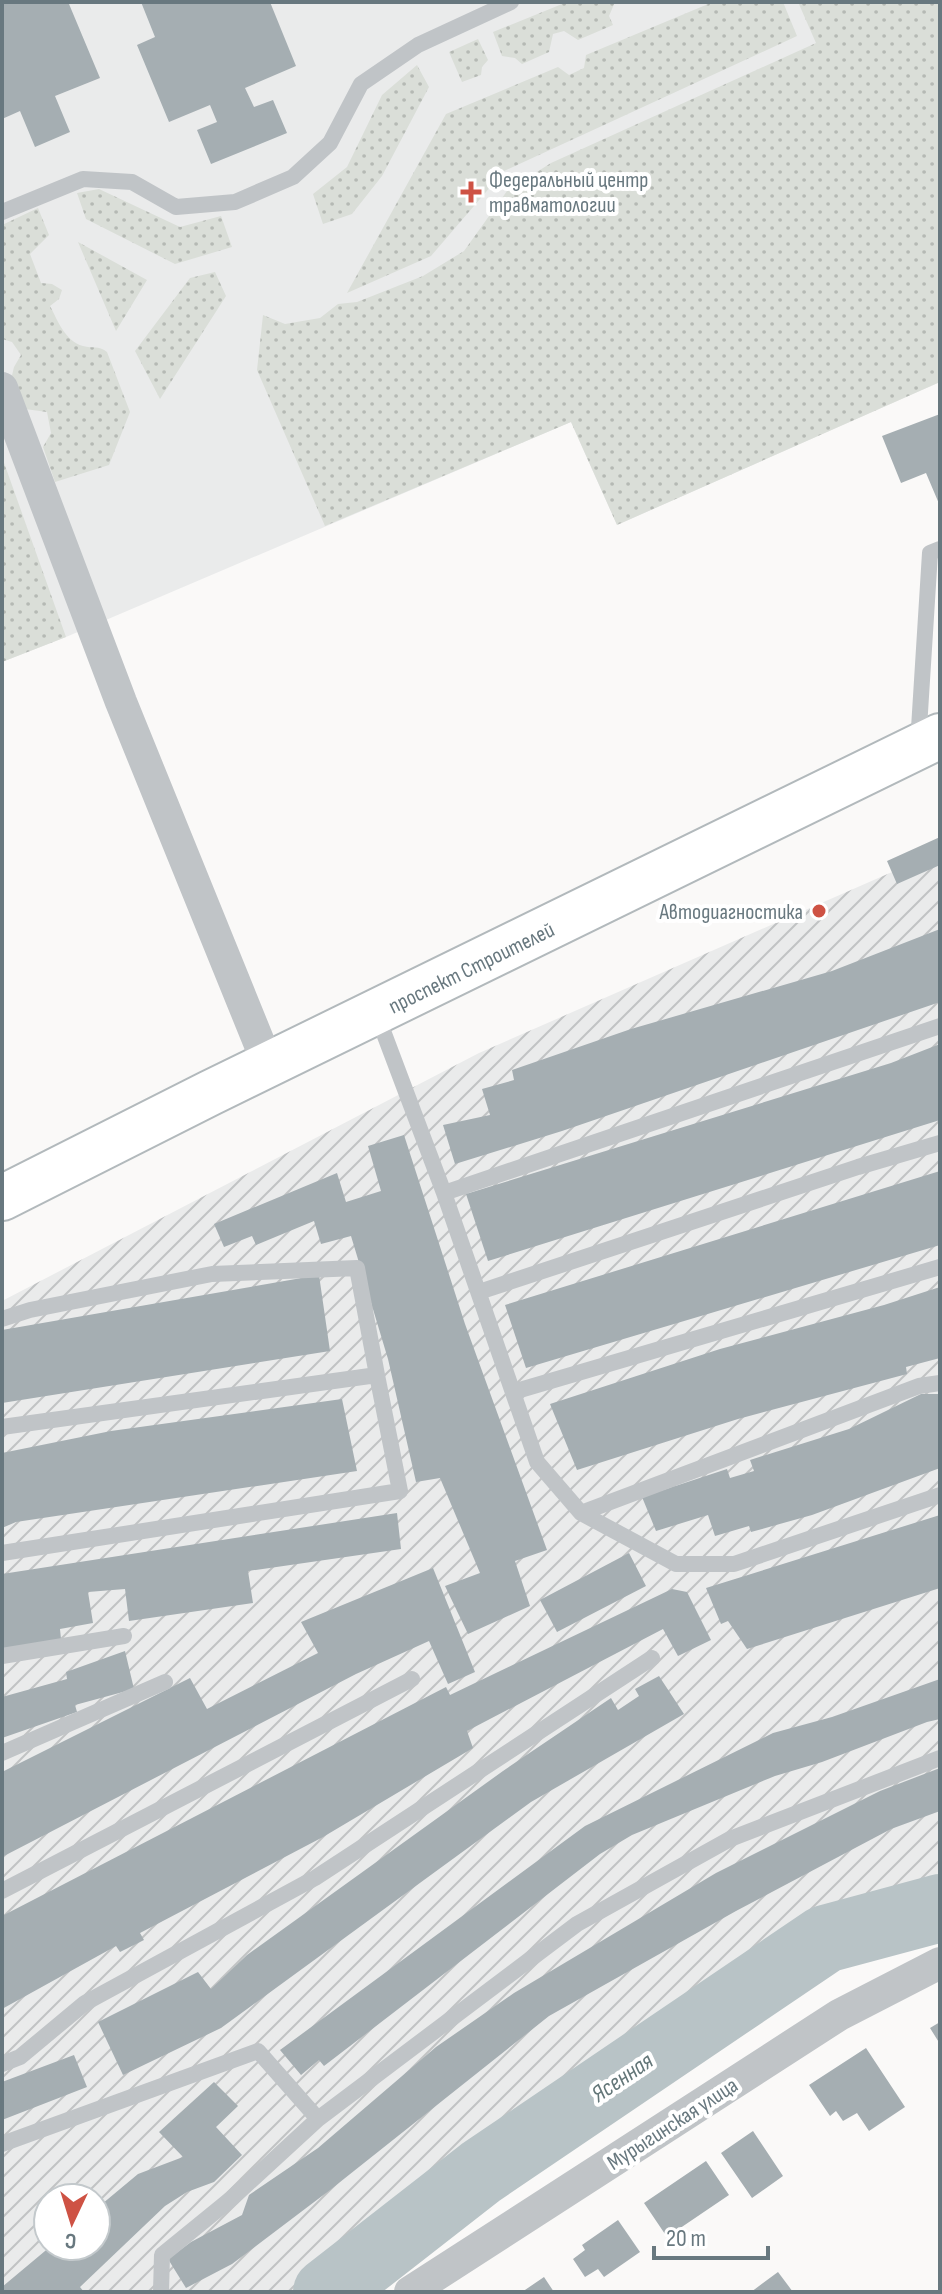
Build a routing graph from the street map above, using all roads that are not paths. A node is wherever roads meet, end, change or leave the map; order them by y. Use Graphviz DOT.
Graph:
graph roads {
  1 [pos="511,2"];
  2 [pos="2,212"];
  3 [pos="2,388"];
  4 [pos="940,549"];
  5 [pos="929,741"];
  6 [pos="377,1013"];
  7 [pos="940,1026"];
  8 [pos="269,1067"];
  9 [pos="940,1143"];
  10 [pos="444,1193"];
  11 [pos="2,1198"];
  12 [pos="940,1267"];
  13 [pos="479,1292"];
  14 [pos="2,1319"];
  15 [pos="377,1375"];
  16 [pos="940,1383"];
  17 [pos="513,1392"];
  18 [pos="2,1427"];
  19 [pos="940,1495"];
  20 [pos="581,1513"];
  21 [pos="2,1553"];
  22 [pos="124,1636"];
  23 [pos="2,1656"];
  24 [pos="652,1658"];
  25 [pos="412,1679"];
  26 [pos="165,1682"];
  27 [pos="2,1753"];
  28 [pos="940,1758"];
  29 [pos="2,1891"];
  30 [pos="940,1963"];
  31 [pos="2,2064"];
  32 [pos="318,2119"];
  33 [pos="2,2144"];
  34 [pos="161,2292"];
  35 [pos="410,2292"];
  1 -- 2 [label="lane"];
  3 -- 8 [label="street"];
  4 -- 5 [label="lane"];
  5 -- 6 [label="main road, проспект Строителей"];
  6 -- 8 [label="main road, проспект Строителей"];
  6 -- 10 [label="lane"];
  7 -- 10 [label="lane"];
  8 -- 11 [label="main road, проспект Строителей"];
  9 -- 13 [label="lane"];
  10 -- 13 [label="lane"];
  12 -- 17 [label="lane"];
  13 -- 17 [label="lane"];
  14 -- 15 [label="lane"];
  15 -- 18 [label="lane"];
  15 -- 21 [label="lane"];
  16 -- 20 [label="lane"];
  17 -- 20 [label="lane"];
  19 -- 20 [label="lane"];
  22 -- 23 [label="lane"];
  24 -- 31 [label="lane"];
  25 -- 29 [label="lane"];
  26 -- 27 [label="lane"];
  28 -- 32 [label="lane"];
  30 -- 35 [label="street, Мурыгинская улица"];
  32 -- 33 [label="lane"];
  32 -- 34 [label="lane"];
}
